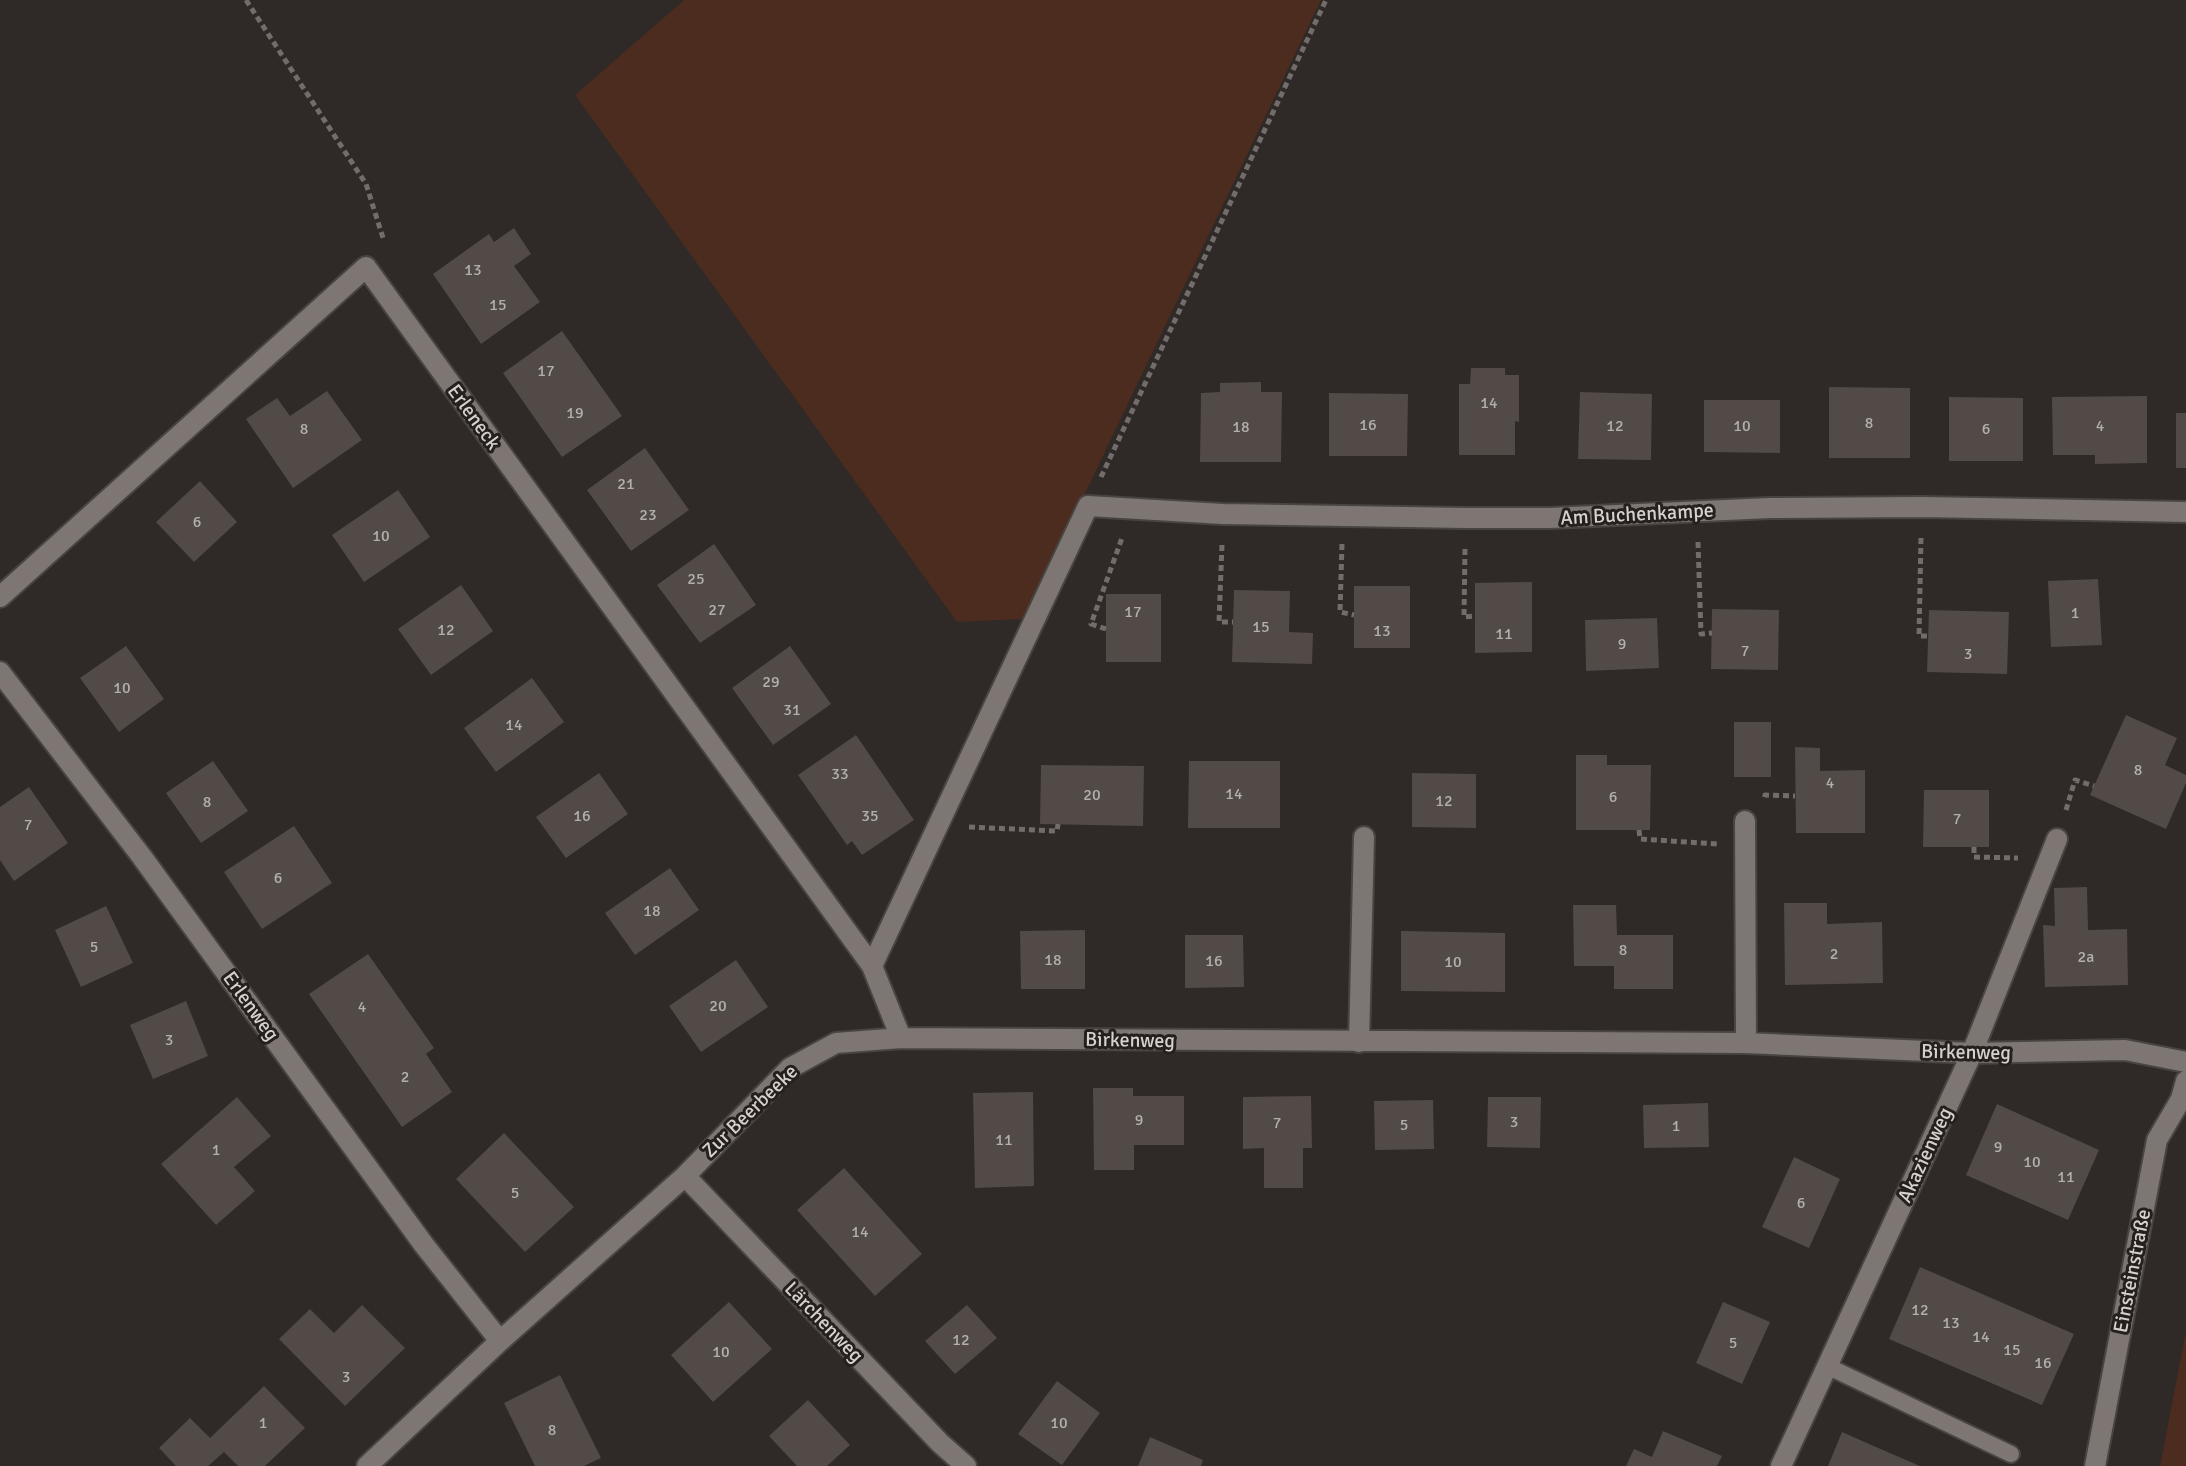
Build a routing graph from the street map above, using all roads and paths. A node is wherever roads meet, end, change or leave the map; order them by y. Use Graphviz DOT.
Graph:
graph roads {
  1 [pos="246,0"];
  2 [pos="1326,0"];
  3 [pos="366,267"];
  4 [pos="1088,506"];
  5 [pos="1922,507"];
  6 [pos="1133,509"];
  7 [pos="1696,511"];
  8 [pos="2186,512"];
  9 [pos="1223,514"];
  10 [pos="1342,517"];
  11 [pos="1466,518"];
  12 [pos="0,597"];
  13 [pos="1354,615"];
  14 [pos="1475,616"];
  15 [pos="1233,622"];
  16 [pos="1106,629"];
  17 [pos="1712,633"];
  18 [pos="1928,636"];
  19 [pos="0,672"];
  20 [pos="2094,786"];
  21 [pos="1745,821"];
  22 [pos="1058,824"];
  23 [pos="938,825"];
  24 [pos="1639,830"];
  25 [pos="1364,837"];
  26 [pos="1746,845"];
  27 [pos="1974,847"];
  28 [pos="2053,848"];
  29 [pos="872,966"];
  30 [pos="901,1038"];
  31 [pos="1359,1042"];
  32 [pos="1746,1043"];
  33 [pos="1972,1053"];
  34 [pos="2186,1062"];
  35 [pos="2186,1081"];
  36 [pos="685,1176"];
  37 [pos="500,1341"];
  38 [pos="1827,1366"];
  39 [pos="2011,1454"];
  40 [pos="367,1466"];
  41 [pos="966,1466"];
  42 [pos="1781,1466"];
  43 [pos="2095,1466"];
  1 -- 3 [label="path"];
  2 -- 4 [label="path"];
  3 -- 12 [label="street"];
  3 -- 29 [label="street, Erleneck"];
  4 -- 6 [label="street, Am Buchenkampe"];
  4 -- 23 [label="street"];
  5 -- 7 [label="street, Am Buchenkampe"];
  5 -- 8 [label="street, Am Buchenkampe"];
  5 -- 18 [label="path"];
  6 -- 9 [label="street, Am Buchenkampe"];
  6 -- 16 [label="path"];
  7 -- 11 [label="street, Am Buchenkampe"];
  7 -- 17 [label="path"];
  9 -- 10 [label="street, Am Buchenkampe"];
  9 -- 15 [label="path"];
  10 -- 11 [label="street, Am Buchenkampe"];
  10 -- 13 [label="path"];
  11 -- 14 [label="path"];
  19 -- 37 [label="street, Erlenweg"];
  20 -- 28 [label="path"];
  21 -- 26 [label="street"];
  22 -- 23 [label="path"];
  23 -- 29 [label="street"];
  24 -- 26 [label="path"];
  25 -- 31 [label="street"];
  26 -- 32 [label="street"];
  27 -- 28 [label="path"];
  28 -- 33 [label="street, Akazienweg"];
  29 -- 30 [label="street"];
  30 -- 31 [label="street, Birkenweg"];
  30 -- 36 [label="street, Zur Beerbeeke"];
  31 -- 32 [label="street, Birkenweg"];
  32 -- 33 [label="street, Birkenweg"];
  33 -- 34 [label="street, Birkenweg"];
  33 -- 38 [label="street, Akazienweg"];
  35 -- 43 [label="street, Einsteinstraße"];
  36 -- 37 [label="street, Zur Beerbeeke"];
  36 -- 41 [label="street, Lärchenweg"];
  37 -- 40 [label="street, Zur Beerbeeke"];
  38 -- 39 [label="lane"];
  38 -- 42 [label="street, Akazienweg"];
}
